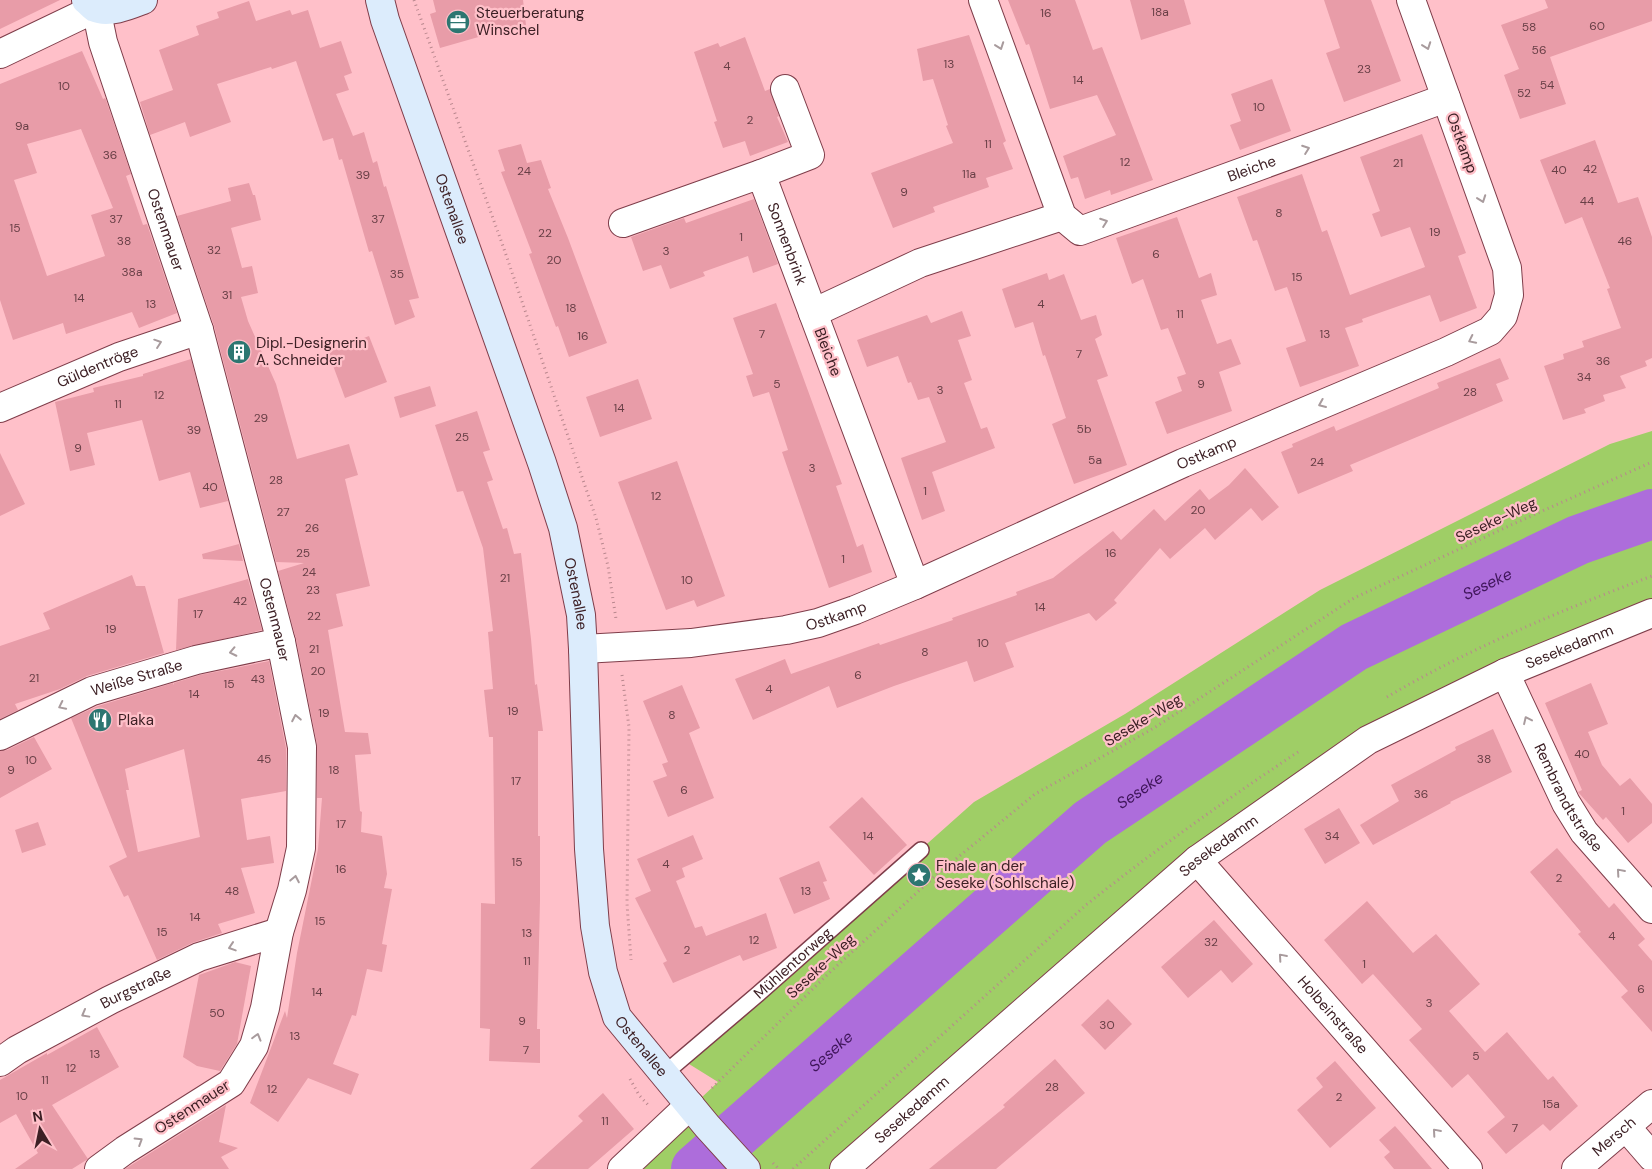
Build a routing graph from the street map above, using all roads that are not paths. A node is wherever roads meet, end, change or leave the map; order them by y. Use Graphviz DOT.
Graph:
graph roads {
  1 [pos="143,0"];
  2 [pos="380,0"];
  3 [pos="983,0"];
  4 [pos="1411,0"];
  5 [pos="91,4"];
  6 [pos="0,54"];
  7 [pos="785,89"];
  8 [pos="1446,98"];
  9 [pos="761,174"];
  10 [pos="1062,216"];
  11 [pos="623,223"];
  12 [pos="813,313"];
  13 [pos="199,330"];
  14 [pos="0,408"];
  15 [pos="916,585"];
  16 [pos="1652,613"];
  17 [pos="281,642"];
  18 [pos="584,649"];
  19 [pos="1505,673"];
  20 [pos="0,736"];
  21 [pos="921,850"];
  22 [pos="1197,860"];
  23 [pos="1652,909"];
  24 [pos="279,932"];
  25 [pos="0,1062"];
  26 [pos="664,1074"];
  27 [pos="700,1098"];
  28 [pos="1652,1104"];
  29 [pos="1626,1127"];
  30 [pos="1652,1157"];
  31 [pos="99,1169"];
  32 [pos="622,1169"];
  33 [pos="746,1169"];
  34 [pos="844,1169"];
  35 [pos="1468,1169"];
  36 [pos="1576,1169"];
  1 -- 5 [label="street"];
  2 -- 18 [label="street, Ostenallee"];
  3 -- 10 [label="street, one-way"];
  4 -- 8 [label="street, Ostkamp, one-way"];
  5 -- 6 [label="street"];
  5 -- 13 [label="street, Ostenmauer"];
  7 -- 9 [label="street"];
  10 -- 8 [label="street, Bleiche, one-way"];
  8 -- 15 [label="street, Ostkamp, one-way"];
  9 -- 11 [label="street"];
  9 -- 12 [label="street, Sonnenbrink"];
  10 -- 12 [label="street, Bleiche"];
  12 -- 15 [label="street, Bleiche"];
  14 -- 13 [label="street, Güldentröge, one-way"];
  13 -- 17 [label="street, Ostenmauer"];
  15 -- 18 [label="street, Ostkamp"];
  16 -- 19 [label="street, Sesekedamm"];
  17 -- 20 [label="street, Weiße Straße, one-way"];
  24 -- 17 [label="street, Ostenmauer, one-way"];
  18 -- 26 [label="street, Ostenallee"];
  19 -- 22 [label="street, Sesekedamm"];
  23 -- 19 [label="street, Rembrandtstraße, one-way"];
  21 -- 26 [label="lane, Mühlentorweg"];
  22 -- 34 [label="street, Sesekedamm"];
  35 -- 22 [label="street, Holbeinstraße, one-way"];
  24 -- 25 [label="street, Burgstraße, one-way"];
  31 -- 24 [label="street, Ostenmauer, one-way"];
  26 -- 27 [label="street, Ostenallee"];
  27 -- 32 [label="street"];
  27 -- 33 [label="street, Ostenallee"];
  28 -- 29 [label="street, Mersch"];
  29 -- 30 [label="street"];
  29 -- 36 [label="street, Mersch"];
}
